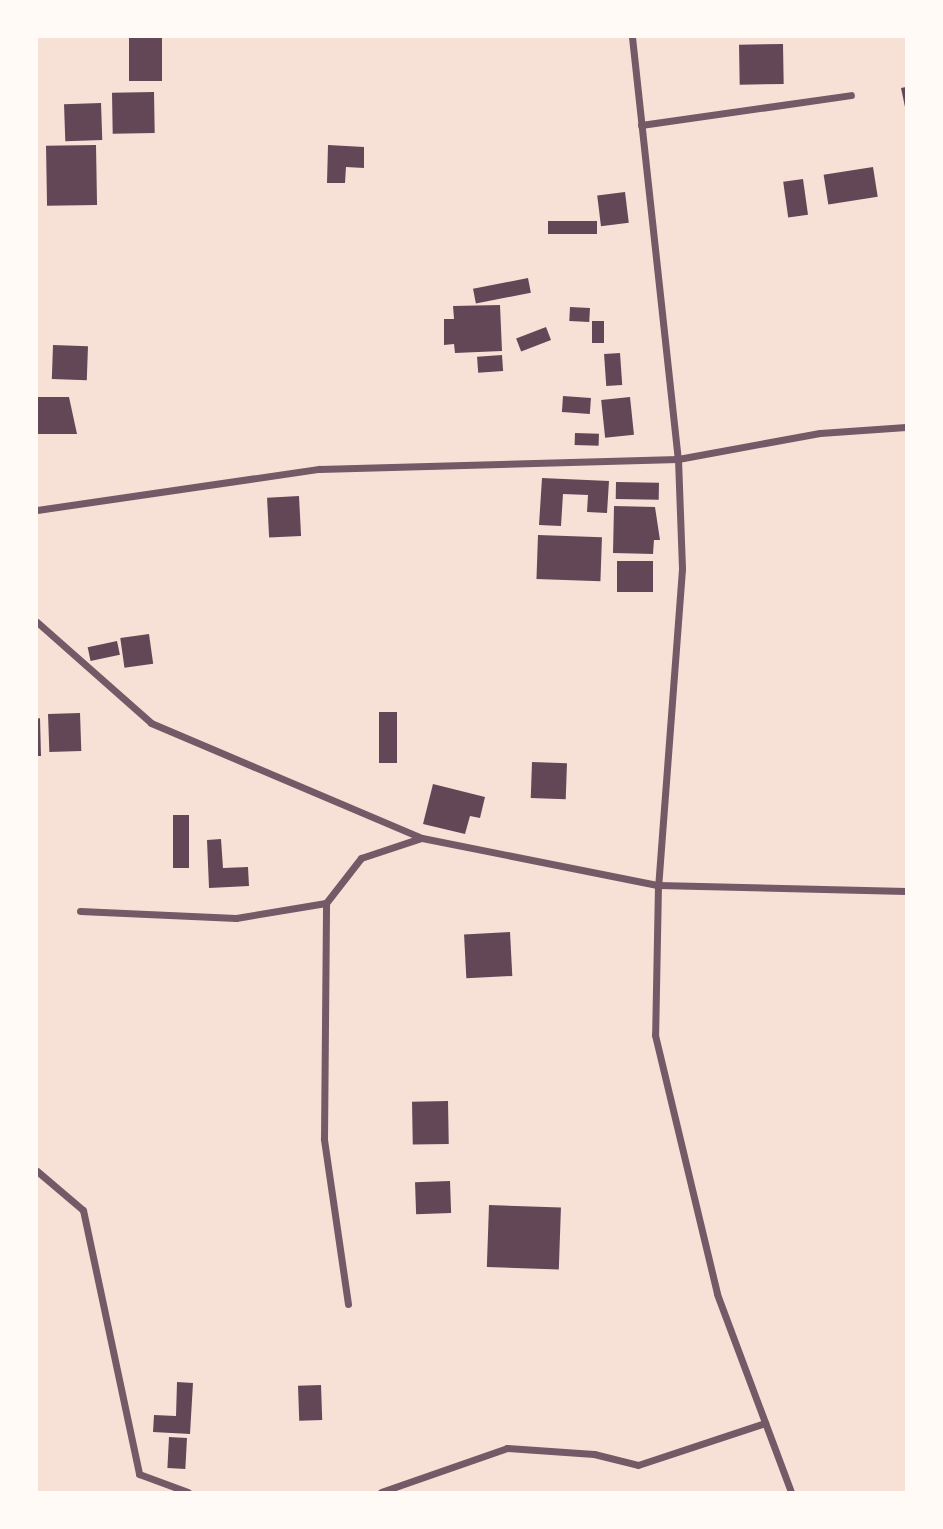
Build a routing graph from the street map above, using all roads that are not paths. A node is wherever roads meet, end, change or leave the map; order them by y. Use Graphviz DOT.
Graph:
graph roads {
  1 [pos="632,37"];
  2 [pos="851,95"];
  3 [pos="641,125"];
  4 [pos="906,426"];
  5 [pos="678,459"];
  6 [pos="37,510"];
  7 [pos="37,622"];
  8 [pos="422,838"];
  9 [pos="658,885"];
  10 [pos="906,891"];
  11 [pos="326,903"];
  12 [pos="80,911"];
  13 [pos="37,1171"];
  14 [pos="348,1304"];
  15 [pos="765,1423"];
  16 [pos="188,1492"];
  17 [pos="381,1492"];
  18 [pos="791,1492"];
  1 -- 3 [label="street"];
  2 -- 3 [label="street"];
  3 -- 5 [label="street"];
  4 -- 5 [label="street"];
  5 -- 6 [label="street"];
  5 -- 9 [label="street"];
  7 -- 8 [label="street"];
  8 -- 9 [label="street"];
  8 -- 11 [label="street"];
  9 -- 10 [label="street"];
  9 -- 15 [label="street"];
  11 -- 12 [label="street"];
  11 -- 14 [label="street"];
  13 -- 16 [label="street"];
  15 -- 17 [label="street"];
  15 -- 18 [label="street"];
}
